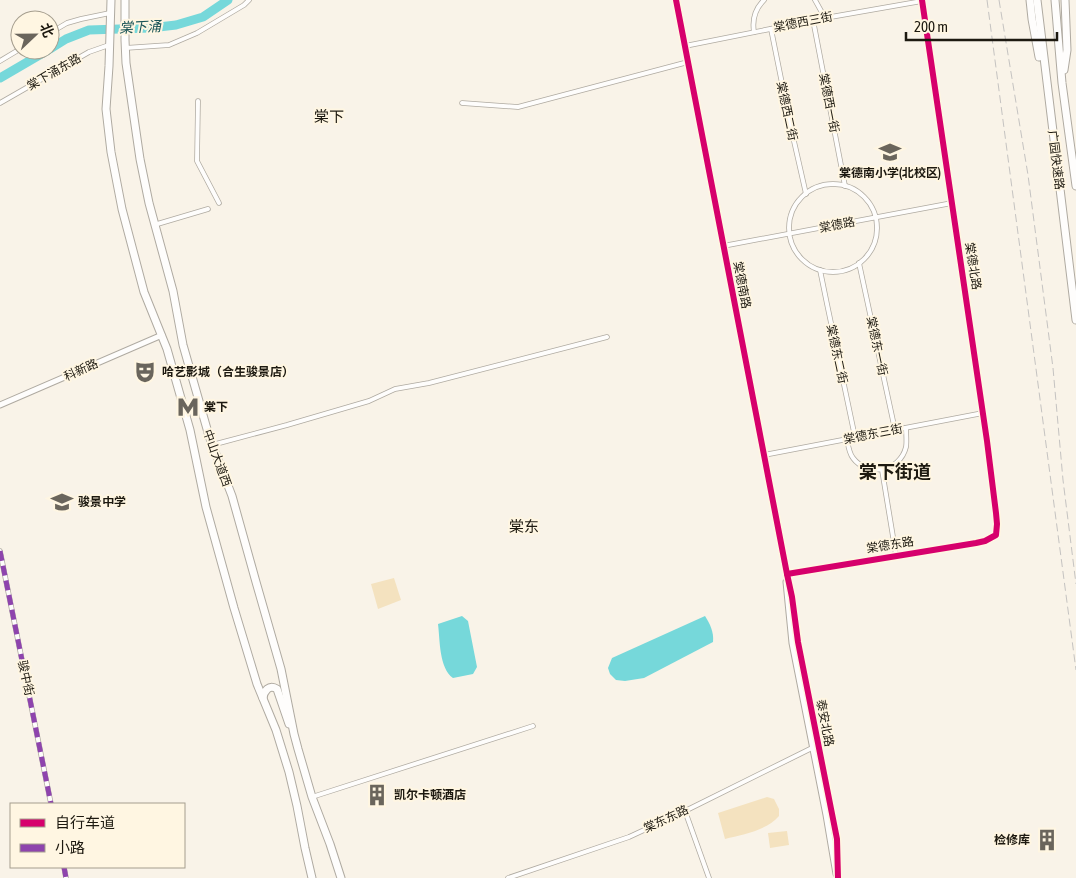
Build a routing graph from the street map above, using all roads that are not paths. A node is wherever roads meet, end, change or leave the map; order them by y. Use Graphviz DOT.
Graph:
graph roads {
  1 [pos="111,0"];
  2 [pos="125,0"];
  3 [pos="249,0"];
  4 [pos="676,0"];
  5 [pos="764,0"];
  6 [pos="815,0"];
  7 [pos="922,0"];
  8 [pos="1030,0"];
  9 [pos="1037,0"];
  10 [pos="1055,0"];
  11 [pos="1065,0"];
  12 [pos="110,16"];
  13 [pos="825,18"];
  14 [pos="813,20"];
  15 [pos="60,27"];
  16 [pos="771,29"];
  17 [pos="754,32"];
  18 [pos="109,42"];
  19 [pos="125,44"];
  20 [pos="685,46"];
  21 [pos="688,62"];
  22 [pos="1046,79"];
  23 [pos="1062,83"];
  24 [pos="198,101"];
  25 [pos="0,103"];
  26 [pos="462,103"];
  27 [pos="845,186"];
  28 [pos="1076,186"];
  29 [pos="806,194"];
  30 [pos="219,203"];
  31 [pos="952,203"];
  32 [pos="208,209"];
  33 [pos="875,218"];
  34 [pos="154,226"];
  35 [pos="790,233"];
  36 [pos="723,246"];
  37 [pos="859,263"];
  38 [pos="820,270"];
  39 [pos="1076,320"];
  40 [pos="162,335"];
  41 [pos="607,337"];
  42 [pos="0,405"];
  43 [pos="983,413"];
  44 [pos="906,428"];
  45 [pos="895,430"];
  46 [pos="856,437"];
  47 [pos="847,439"];
  48 [pos="212,445"];
  49 [pos="764,454"];
  50 [pos="882,470"];
  51 [pos="996,535"];
  52 [pos="0,551"];
  53 [pos="896,555"];
  54 [pos="787,574"];
  55 [pos="263,698"];
  56 [pos="533,726"];
  57 [pos="294,734"];
  58 [pos="815,746"];
  59 [pos="312,797"];
  60 [pos="52,803"];
  61 [pos="686,811"];
  62 [pos="312,878"];
  63 [pos="341,878"];
  64 [pos="508,878"];
  65 [pos="709,878"];
  66 [pos="837,878"];
  1 -- 12 [label="highway, 中山大道西"];
  2 -- 19 [label="highway, 中山大道西"];
  3 -- 19 [label="street"];
  4 -- 20 [label="street, 棠德南路"];
  5 -- 17 [label="street"];
  6 -- 13 [label="street"];
  7 -- 13 [label="street, 棠德西三街"];
  7 -- 31 [label="street, 棠德北路"];
  8 -- 22 [label="highway"];
  9 -- 22 [label="highway, 广园快速路"];
  10 -- 23 [label="highway, 广园快速路"];
  11 -- 23 [label="highway"];
  12 -- 15 [label="street"];
  12 -- 18 [label="highway, 中山大道西"];
  13 -- 14 [label="street, 棠德西三街"];
  14 -- 16 [label="street, 棠德西三街"];
  14 -- 27 [label="street, 棠德西一街"];
  16 -- 17 [label="street, 棠德西三街"];
  16 -- 29 [label="street, 棠德西二街"];
  17 -- 20 [label="street, 棠德西三街"];
  18 -- 25 [label="street, 棠下涌东路"];
  18 -- 40 [label="highway, 中山大道西"];
  19 -- 34 [label="highway, 中山大道西"];
  20 -- 21 [label="street, 棠德南路"];
  21 -- 26 [label="street"];
  21 -- 36 [label="street, 棠德南路"];
  22 -- 39 [label="highway, 广园快速路"];
  23 -- 28 [label="highway, 广园快速路"];
  24 -- 30 [label="street"];
  27 -- 29 [label="street"];
  27 -- 33 [label="street"];
  29 -- 35 [label="street"];
  31 -- 33 [label="street, 棠德路"];
  31 -- 43 [label="street, 棠德北路"];
  32 -- 34 [label="street"];
  33 -- 35 [label="street, 棠德路"];
  33 -- 37 [label="street"];
  34 -- 48 [label="highway, 中山大道西"];
  35 -- 36 [label="street, 棠德路"];
  35 -- 38 [label="street"];
  36 -- 49 [label="street, 棠德南路"];
  37 -- 38 [label="street"];
  37 -- 45 [label="street, 棠德东一街"];
  38 -- 46 [label="street, 棠德东二街"];
  40 -- 42 [label="street, 科新路"];
  40 -- 55 [label="highway, 中山大道西"];
  41 -- 48 [label="street"];
  43 -- 44 [label="street, 棠德东三街"];
  43 -- 51 [label="street, 棠德北路"];
  44 -- 45 [label="street, 棠德东三街"];
  44 -- 50 [label="street"];
  45 -- 46 [label="street, 棠德东三街"];
  46 -- 47 [label="street, 棠德东三街"];
  47 -- 49 [label="street, 棠德东三街"];
  47 -- 50 [label="street"];
  48 -- 57 [label="highway, 中山大道西"];
  49 -- 54 [label="street, 棠德南路"];
  50 -- 53 [label="street"];
  51 -- 53 [label="street, 棠德东路"];
  52 -- 60 [label="street, 骏中街"];
  53 -- 54 [label="street, 棠德东路"];
  54 -- 58 [label="street, 泰安北路"];
  55 -- 57 [label="highway"];
  55 -- 62 [label="highway, 中山大道西"];
  56 -- 59 [label="street"];
  57 -- 59 [label="highway, 中山大道西"];
  58 -- 61 [label="street, 棠东东路"];
  58 -- 66 [label="street, 泰安北路"];
  59 -- 63 [label="highway, 中山大道西"];
  61 -- 64 [label="street, 棠东东路"];
  61 -- 65 [label="street"];
}
